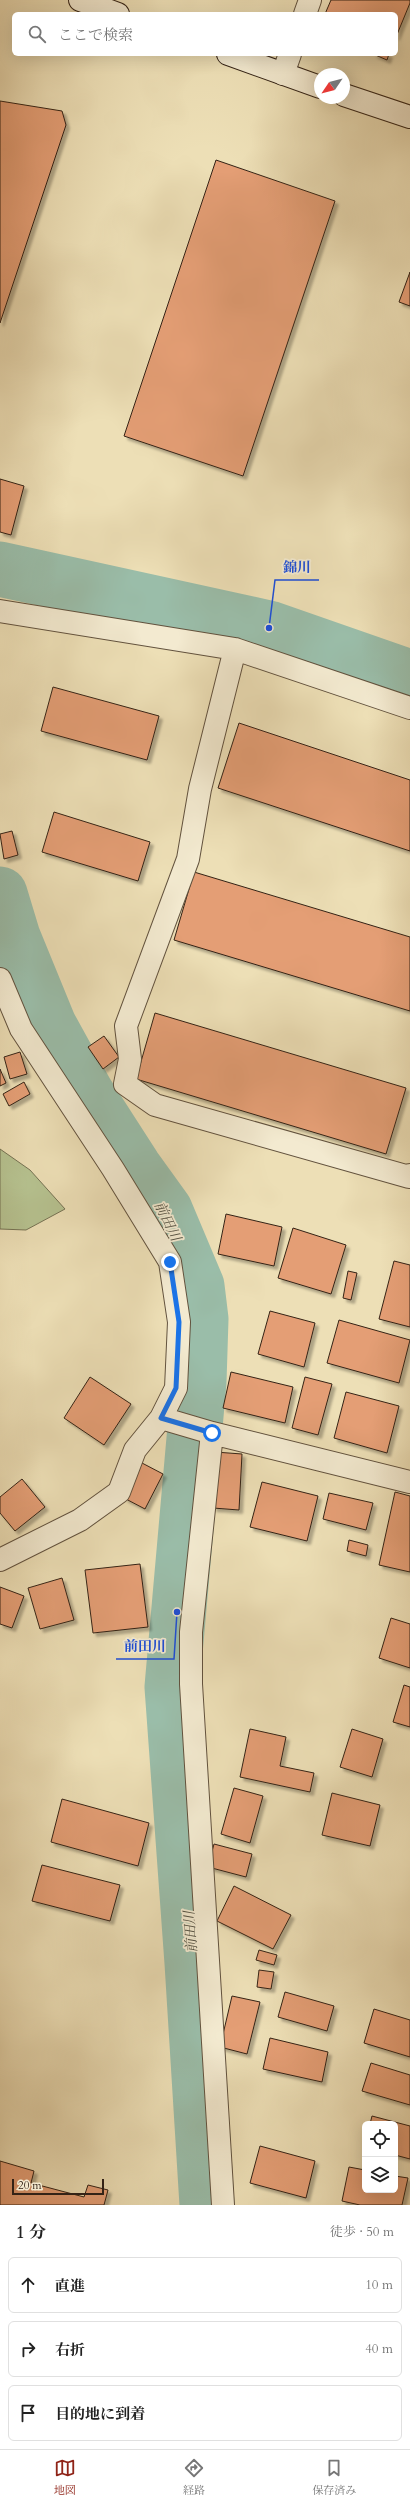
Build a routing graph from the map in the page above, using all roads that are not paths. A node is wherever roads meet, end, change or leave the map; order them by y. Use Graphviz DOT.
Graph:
graph roads {
  1 [pos="80,0"];
  2 [pos="310,0"];
  3 [pos="113,12"];
  4 [pos="306,12"];
  5 [pos="240,56"];
  6 [pos="286,64"];
  7 [pos="314,83"];
  8 [pos="350,97"];
  9 [pos="410,117"];
  10 [pos="0,611"];
  11 [pos="235,649"];
  12 [pos="410,708"];
  13 [pos="0,979"];
  14 [pos="410,1175"];
  15 [pos="161,1418"];
  16 [pos="212,1433"];
  17 [pos="410,1482"];
  18 [pos="0,1560"];
  19 [pos="222,2205"];
  1 -- 3 [label="street"];
  2 -- 4 [label="street"];
  5 -- 6 [label="street"];
  6 -- 7 [label="street"];
  8 -- 9 [label="street"];
  10 -- 11 [label="street"];
  11 -- 12 [label="street"];
  11 -- 14 [label="street"];
  13 -- 15 [label="street"];
  15 -- 16 [label="street"];
  15 -- 18 [label="street"];
  16 -- 17 [label="street"];
  16 -- 19 [label="street"];
}
